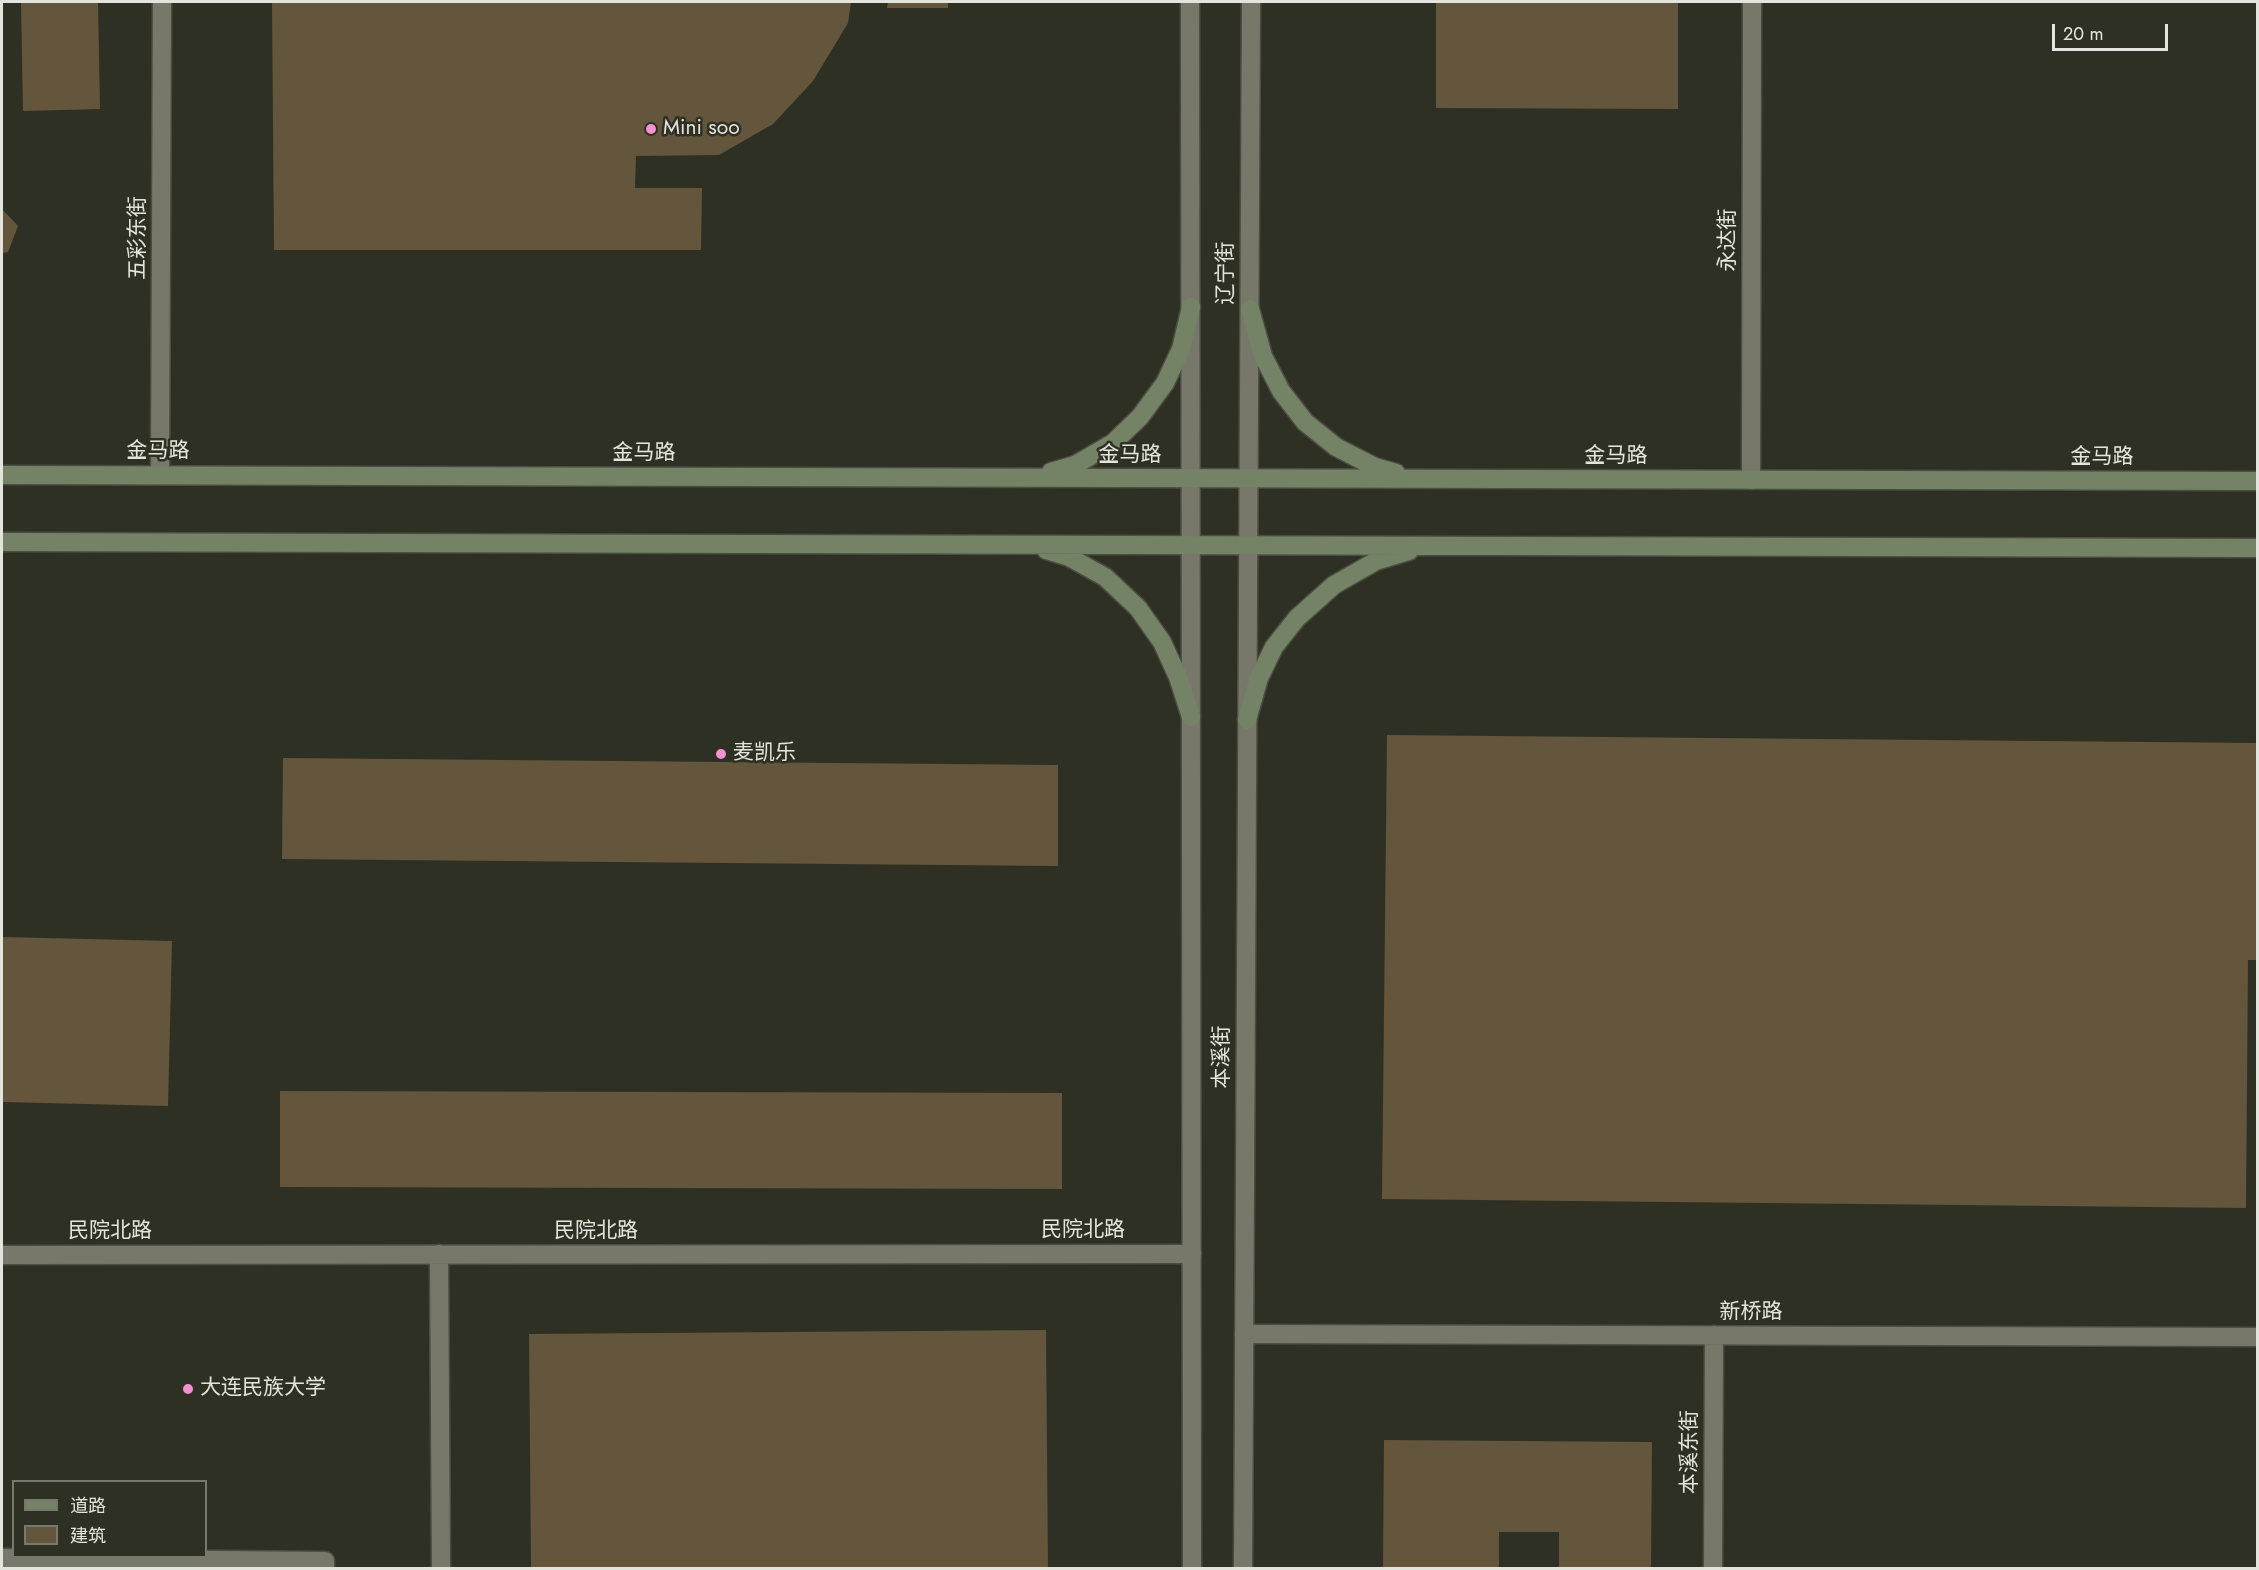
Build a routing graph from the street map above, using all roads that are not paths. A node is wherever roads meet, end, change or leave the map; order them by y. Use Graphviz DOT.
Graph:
graph roads {
  1 [pos="162,2"];
  2 [pos="1190,2"];
  3 [pos="1251,2"];
  4 [pos="1752,2"];
  5 [pos="1191,307"];
  6 [pos="1250,309"];
  7 [pos="2,475"];
  8 [pos="160,475"];
  9 [pos="1031,478"];
  10 [pos="1191,478"];
  11 [pos="1249,478"];
  12 [pos="1418,479"];
  13 [pos="1751,480"];
  14 [pos="2258,481"];
  15 [pos="2,542"];
  16 [pos="1027,544"];
  17 [pos="1191,545"];
  18 [pos="1248,545"];
  19 [pos="1423,546"];
  20 [pos="2258,548"];
  21 [pos="1191,717"];
  22 [pos="1247,720"];
  23 [pos="439,1254"];
  24 [pos="1192,1254"];
  25 [pos="2,1255"];
  26 [pos="1244,1334"];
  27 [pos="1714,1335"];
  28 [pos="2258,1337"];
  29 [pos="2,1558"];
  30 [pos="325,1569"];
  31 [pos="441,1569"];
  32 [pos="1192,1569"];
  33 [pos="1243,1569"];
  34 [pos="1713,1569"];
  1 -- 8 [label="street, 五彩东街"];
  2 -- 5 [label="street, 辽宁街"];
  3 -- 6 [label="street, 辽宁街"];
  4 -- 13 [label="street, 永达街"];
  5 -- 9 [label="main road"];
  5 -- 10 [label="street, 辽宁街"];
  6 -- 11 [label="street, 辽宁街"];
  6 -- 12 [label="main road"];
  7 -- 8 [label="main road, 金马路"];
  8 -- 9 [label="main road, 金马路"];
  9 -- 10 [label="main road, 金马路"];
  10 -- 11 [label="main road, 金马路"];
  10 -- 17 [label="street, 辽宁街"];
  11 -- 12 [label="main road, 金马路"];
  11 -- 18 [label="street, 辽宁街"];
  12 -- 13 [label="main road, 金马路"];
  13 -- 14 [label="main road, 金马路"];
  15 -- 16 [label="main road"];
  16 -- 17 [label="main road"];
  16 -- 21 [label="main road"];
  17 -- 18 [label="main road"];
  17 -- 21 [label="street, 本溪街"];
  18 -- 19 [label="main road"];
  18 -- 22 [label="street, 本溪街"];
  19 -- 20 [label="main road"];
  19 -- 22 [label="main road"];
  21 -- 24 [label="street, 本溪街"];
  22 -- 26 [label="street, 本溪街"];
  23 -- 24 [label="street, 民院北路"];
  23 -- 25 [label="street, 民院北路"];
  23 -- 31 [label="street"];
  24 -- 32 [label="street, 本溪街"];
  26 -- 27 [label="street, 新桥路"];
  26 -- 33 [label="street, 本溪街"];
  27 -- 28 [label="street, 新桥路"];
  27 -- 34 [label="street, 本溪东街"];
  29 -- 30 [label="street"];
}
